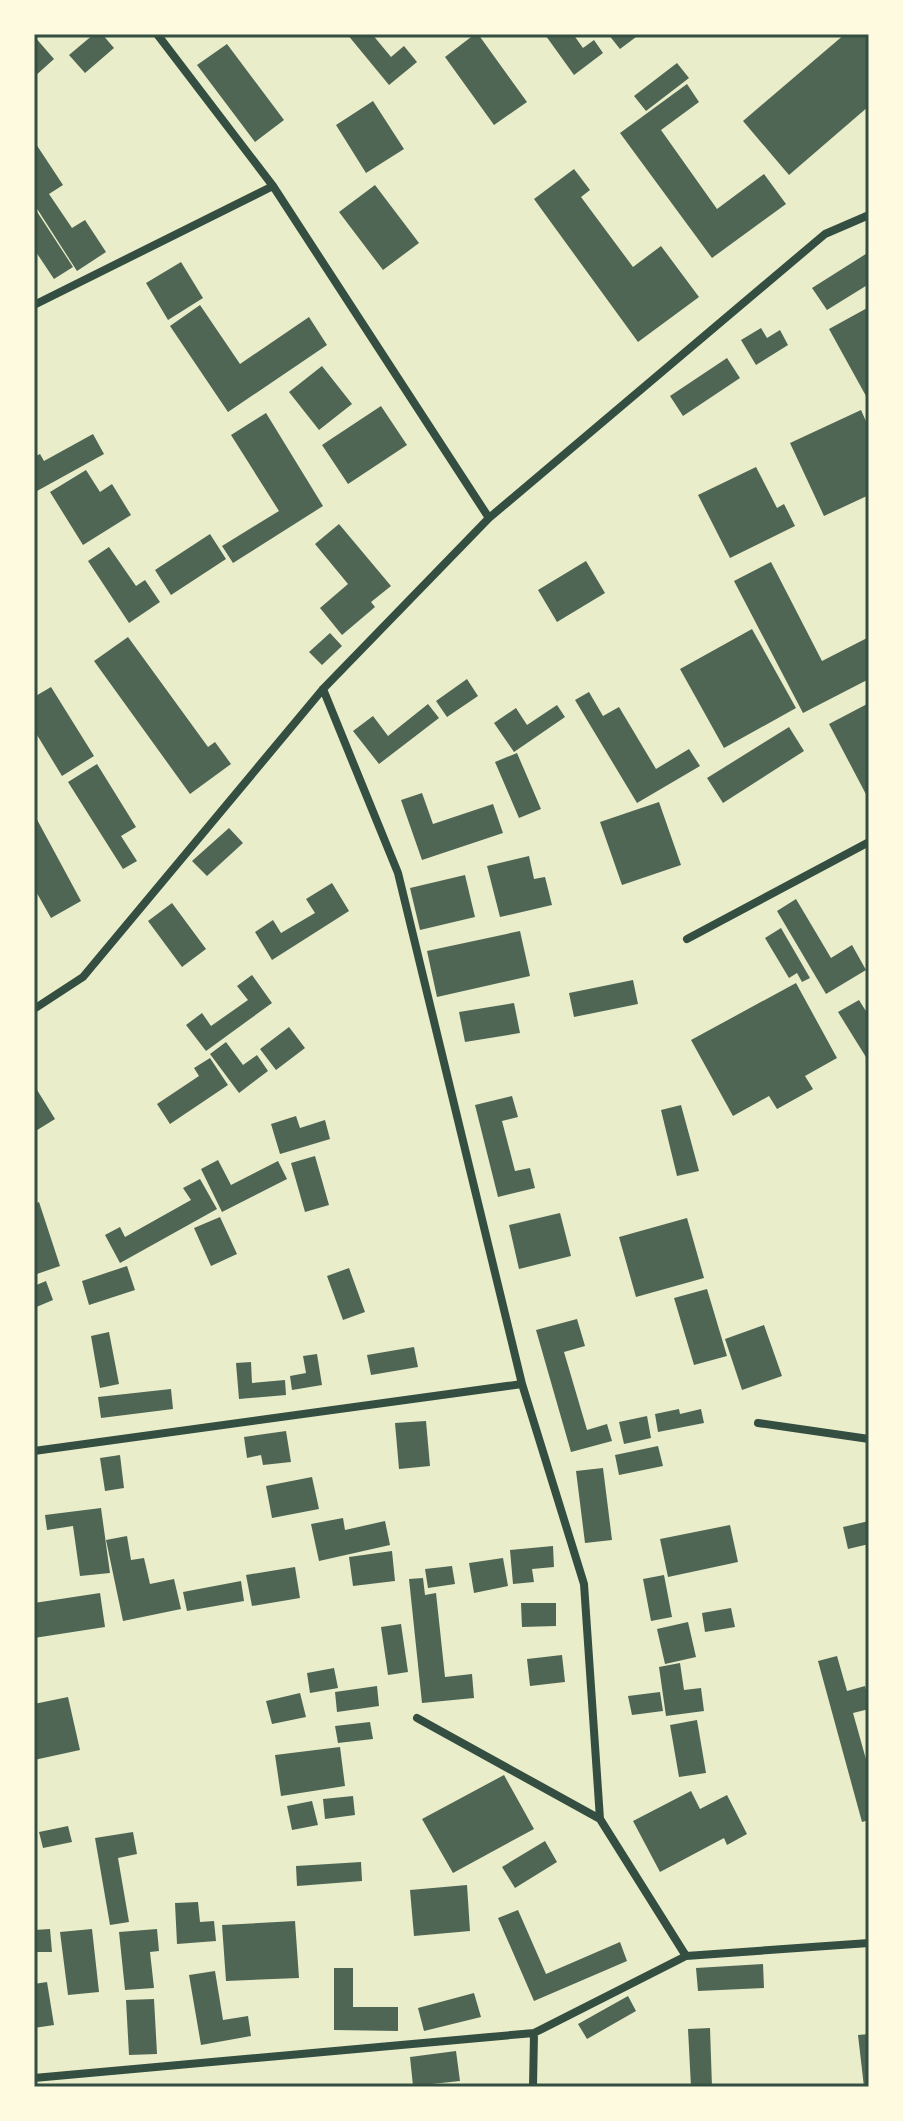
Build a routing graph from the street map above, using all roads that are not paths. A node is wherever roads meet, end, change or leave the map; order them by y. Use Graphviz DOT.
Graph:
graph roads {
  1 [pos="157,34"];
  2 [pos="273,186"];
  3 [pos="869,215"];
  4 [pos="34,305"];
  5 [pos="489,518"];
  6 [pos="323,689"];
  7 [pos="869,842"];
  8 [pos="687,939"];
  9 [pos="34,1009"];
  10 [pos="522,1384"];
  11 [pos="758,1423"];
  12 [pos="869,1439"];
  13 [pos="34,1451"];
  14 [pos="417,1718"];
  15 [pos="600,1819"];
  16 [pos="869,1943"];
  17 [pos="686,1956"];
  18 [pos="534,2033"];
  19 [pos="34,2078"];
  20 [pos="533,2087"];
  1 -- 2 [label="street"];
  2 -- 4 [label="street"];
  2 -- 5 [label="street"];
  3 -- 5 [label="street"];
  5 -- 6 [label="street"];
  6 -- 9 [label="street"];
  6 -- 10 [label="street"];
  7 -- 8 [label="street"];
  10 -- 13 [label="street"];
  10 -- 15 [label="street"];
  11 -- 12 [label="street"];
  14 -- 15 [label="street"];
  15 -- 17 [label="street"];
  16 -- 17 [label="street"];
  17 -- 18 [label="street"];
  18 -- 19 [label="street"];
  18 -- 20 [label="street"];
}
